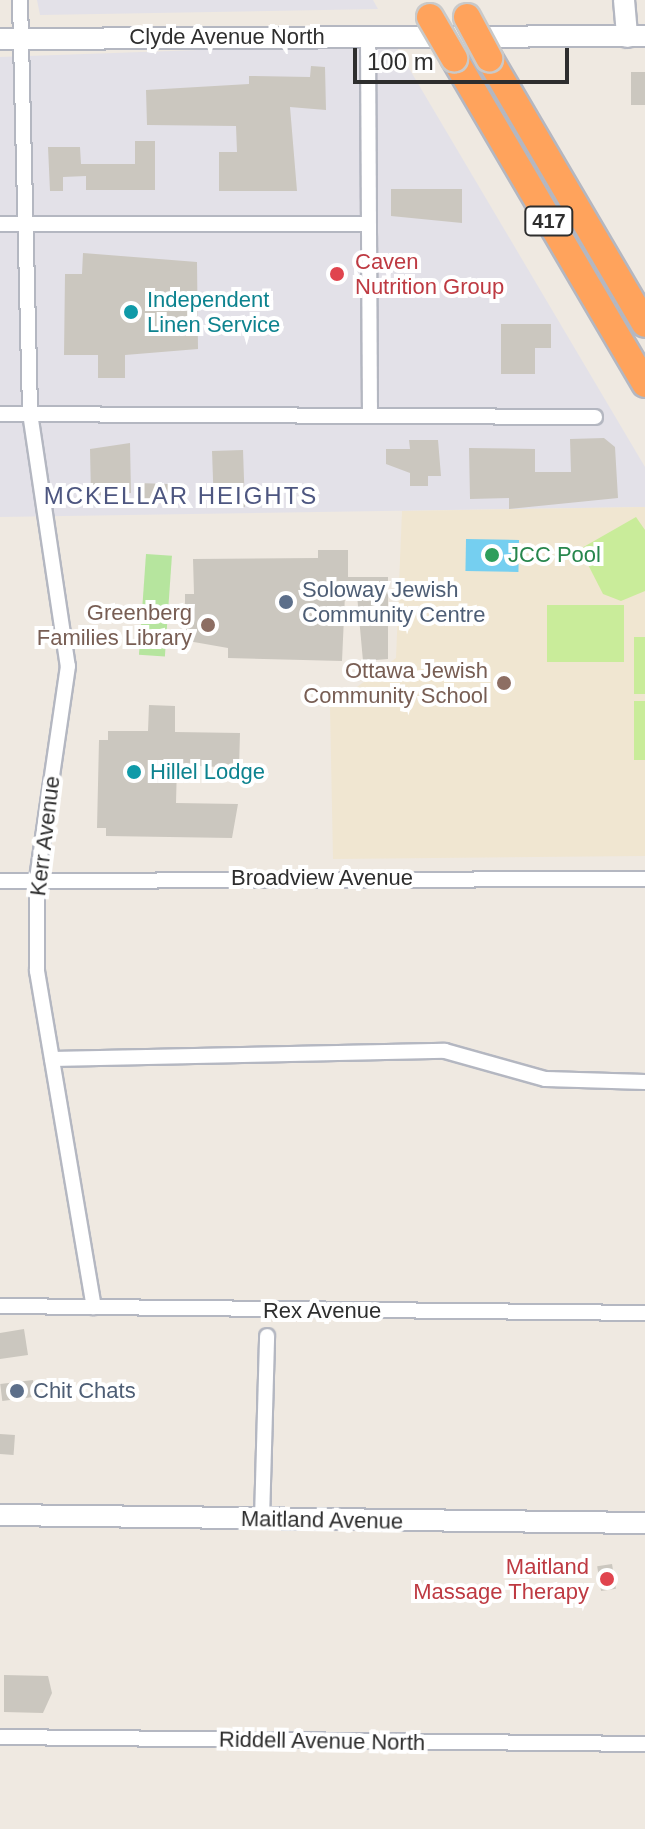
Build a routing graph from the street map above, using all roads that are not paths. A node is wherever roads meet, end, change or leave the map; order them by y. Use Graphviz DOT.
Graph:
graph roads {
  1 [pos="20,0"];
  2 [pos="624,0"];
  3 [pos="425,8"];
  4 [pos="462,8"];
  5 [pos="636,36"];
  6 [pos="368,37"];
  7 [pos="25,38"];
  8 [pos="0,39"];
  9 [pos="26,223"];
  10 [pos="0,224"];
  11 [pos="368,224"];
  12 [pos="645,324"];
  13 [pos="645,384"];
  14 [pos="30,413"];
  15 [pos="0,414"];
  16 [pos="370,415"];
  17 [pos="595,417"];
  18 [pos="37,878"];
  19 [pos="645,879"];
  20 [pos="0,881"];
  21 [pos="52,1059"];
  22 [pos="645,1082"];
  23 [pos="0,1306"];
  24 [pos="94,1307"];
  25 [pos="645,1313"];
  26 [pos="267,1336"];
  27 [pos="0,1515"];
  28 [pos="262,1519"];
  29 [pos="645,1523"];
  30 [pos="0,1737"];
  31 [pos="645,1744"];
  1 -- 7 [label="street, Kerr Avenue"];
  2 -- 5 [label="street"];
  3 -- 13 [label="highway, 417, bridge"];
  4 -- 12 [label="highway, 417, bridge"];
  5 -- 6 [label="street, Clyde Avenue North"];
  6 -- 7 [label="street, Clyde Avenue North"];
  6 -- 11 [label="street"];
  7 -- 8 [label="street, Clyde Avenue North"];
  7 -- 9 [label="street, Kerr Avenue"];
  9 -- 10 [label="street"];
  9 -- 11 [label="street"];
  9 -- 14 [label="street, Kerr Avenue"];
  11 -- 16 [label="street"];
  14 -- 15 [label="street"];
  14 -- 16 [label="street"];
  14 -- 18 [label="street, Kerr Avenue"];
  16 -- 17 [label="street"];
  18 -- 19 [label="street, Broadview Avenue"];
  18 -- 20 [label="street, Broadview Avenue"];
  18 -- 21 [label="street, Kerr Avenue"];
  21 -- 22 [label="street"];
  21 -- 24 [label="street, Kerr Avenue"];
  23 -- 24 [label="street, Rex Avenue"];
  24 -- 25 [label="street, Rex Avenue"];
  26 -- 28 [label="street"];
  27 -- 28 [label="street, Maitland Avenue"];
  28 -- 29 [label="street, Maitland Avenue"];
  30 -- 31 [label="street, Riddell Avenue North"];
}
